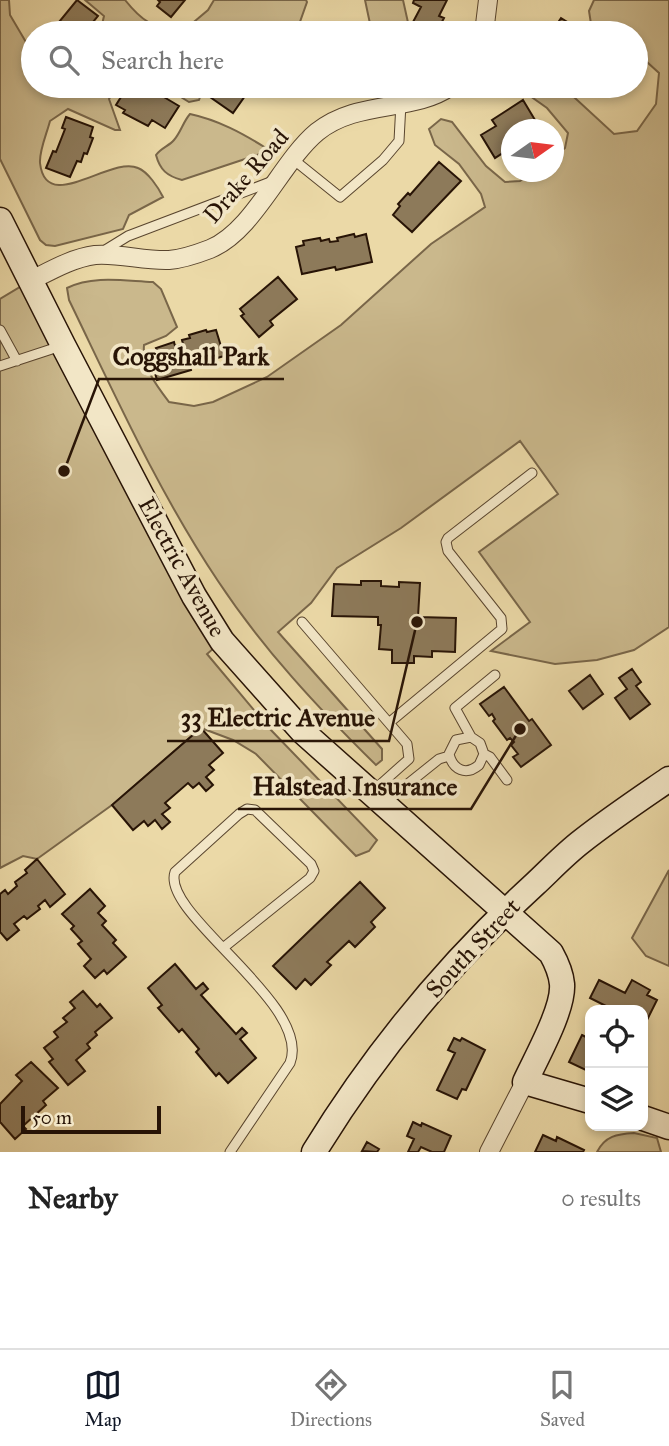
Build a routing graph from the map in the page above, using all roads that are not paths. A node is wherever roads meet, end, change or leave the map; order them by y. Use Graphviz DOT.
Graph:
graph roads {
  1 [pos="488,0"];
  2 [pos="485,21"];
  3 [pos="420,98"];
  4 [pos="401,102"];
  5 [pos="294,160"];
  6 [pos="278,180"];
  7 [pos="1,224"];
  8 [pos="97,255"];
  9 [pos="30,281"];
  10 [pos="0,330"];
  11 [pos="62,345"];
  12 [pos="17,361"];
  13 [pos="0,366"];
  14 [pos="532,473"];
  15 [pos="302,622"];
  16 [pos="495,675"];
  17 [pos="390,722"];
  18 [pos="471,737"];
  19 [pos="484,754"];
  20 [pos="449,756"];
  21 [pos="507,779"];
  22 [pos="669,779"];
  23 [pos="377,799"];
  24 [pos="504,912"];
  25 [pos="223,948"];
  26 [pos="525,1082"];
  27 [pos="585,1100"];
  28 [pos="648,1120"];
  29 [pos="669,1127"];
  30 [pos="230,1152"];
  31 [pos="314,1152"];
  32 [pos="489,1152"];
  1 -- 2 [label="street"];
  3 -- 4 [label="street, Drake Road"];
  4 -- 5 [label="street, Drake Road"];
  4 -- 5 [label="lane"];
  5 -- 6 [label="street, Drake Road"];
  6 -- 8 [label="lane"];
  6 -- 8 [label="street, Drake Road"];
  7 -- 9 [label="main road, Electric Avenue"];
  8 -- 9 [label="street, Drake Road"];
  9 -- 11 [label="main road, Electric Avenue"];
  10 -- 12 [label="lane"];
  11 -- 12 [label="lane"];
  11 -- 23 [label="main road, Electric Avenue"];
  12 -- 13 [label="lane"];
  14 -- 17 [label="lane"];
  15 -- 17 [label="lane"];
  16 -- 18 [label="lane"];
  17 -- 23 [label="lane"];
  18 -- 19 [label="lane"];
  18 -- 20 [label="lane"];
  19 -- 20 [label="lane"];
  19 -- 21 [label="lane"];
  20 -- 23 [label="lane"];
  22 -- 24 [label="main road, South Street"];
  23 -- 24 [label="main road, Electric Avenue"];
  24 -- 26 [label="main road, Electric Avenue"];
  24 -- 31 [label="main road, South Street"];
  25 -- 25 [label="lane"];
  25 -- 30 [label="lane"];
  26 -- 27 [label="main road"];
  26 -- 32 [label="street"];
  28 -- 29 [label="main road"];
}
